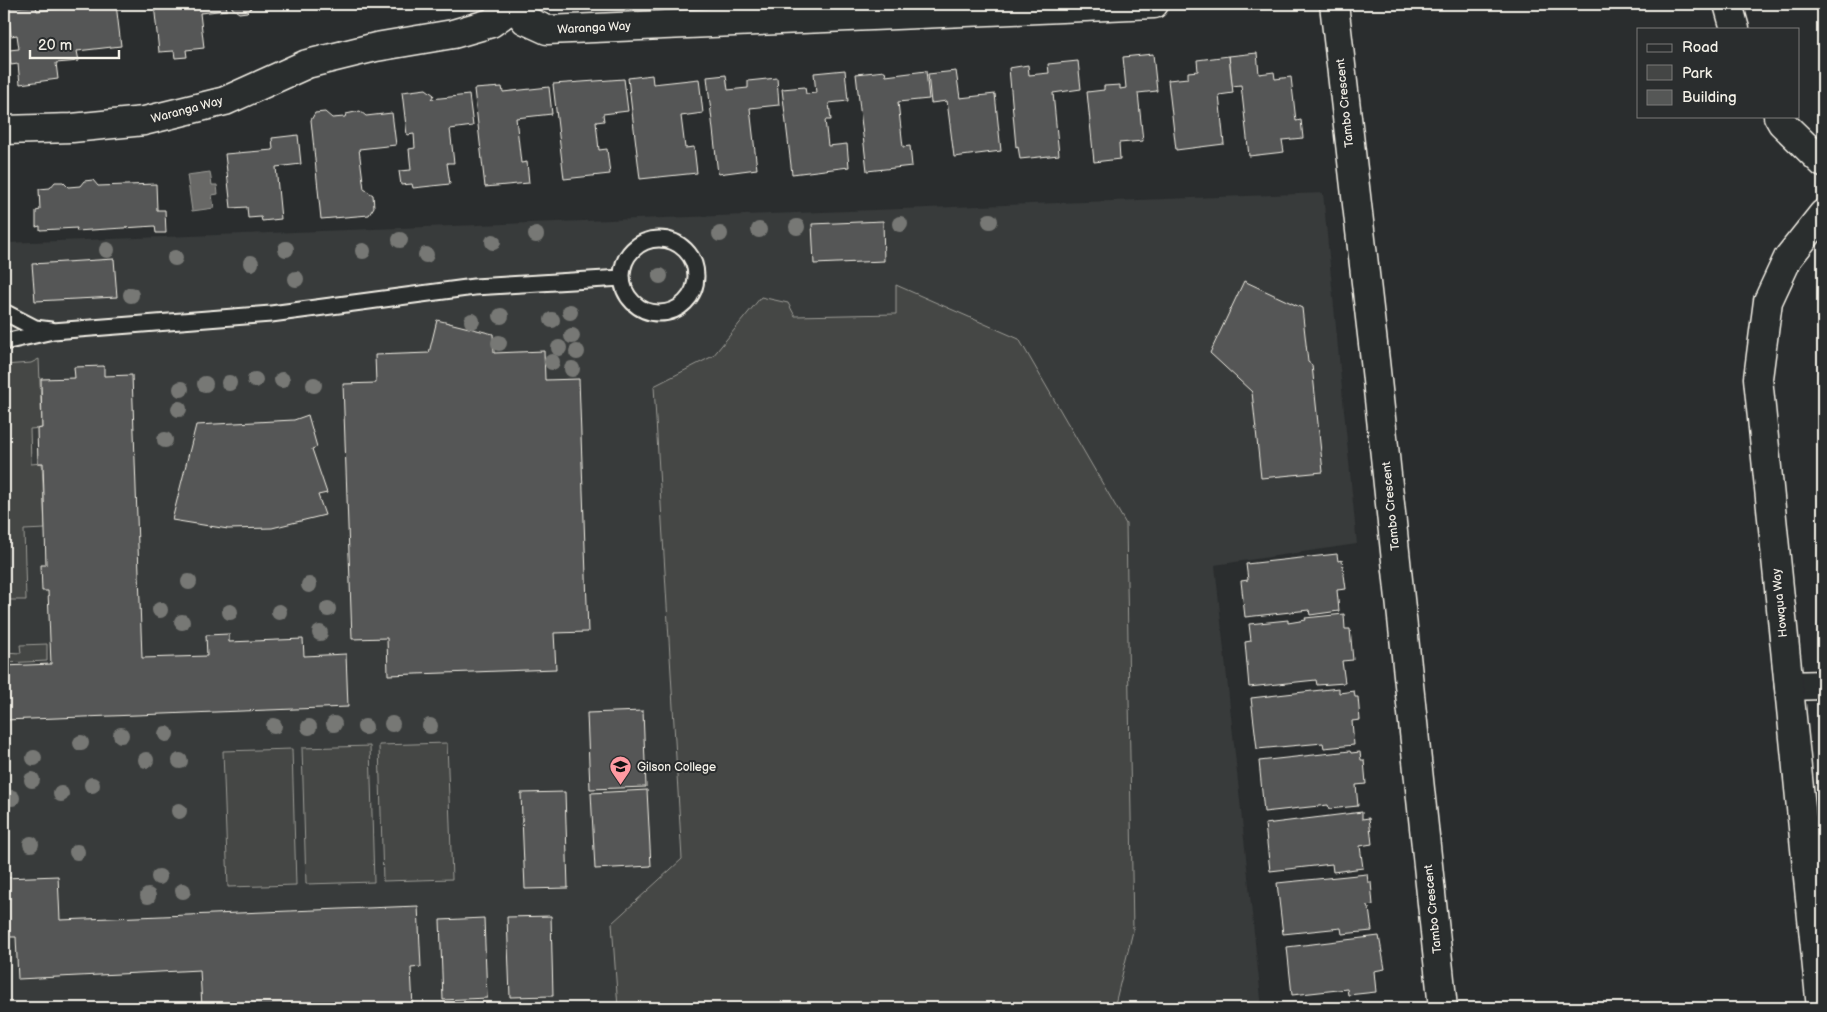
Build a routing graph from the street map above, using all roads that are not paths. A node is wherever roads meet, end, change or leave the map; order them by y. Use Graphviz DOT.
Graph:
graph roads {
  1 [pos="1154,4"];
  2 [pos="1334,4"];
  3 [pos="1728,4"];
  4 [pos="515,5"];
  5 [pos="907,9"];
  6 [pos="1735,28"];
  7 [pos="1779,118"];
  8 [pos="4,130"];
  9 [pos="1823,164"];
  10 [pos="1823,214"];
  11 [pos="622,278"];
  12 [pos="4,312"];
  13 [pos="53,331"];
  14 [pos="4,342"];
  15 [pos="1823,685"];
  16 [pos="1788,686"];
  17 [pos="1443,1008"];
  18 [pos="1821,1008"];
  1 -- 5 [label="street, Waranga Way"];
  2 -- 17 [label="street, Tambo Crescent"];
  3 -- 6 [label="street"];
  4 -- 5 [label="street, Waranga Way"];
  4 -- 8 [label="street, Waranga Way"];
  7 -- 9 [label="street"];
  10 -- 16 [label="street, Howqua Way"];
  11 -- 11 [label="lane"];
  11 -- 13 [label="lane"];
  12 -- 13 [label="lane"];
  13 -- 14 [label="lane"];
  15 -- 16 [label="street"];
  16 -- 18 [label="street, Howqua Way"];
}
